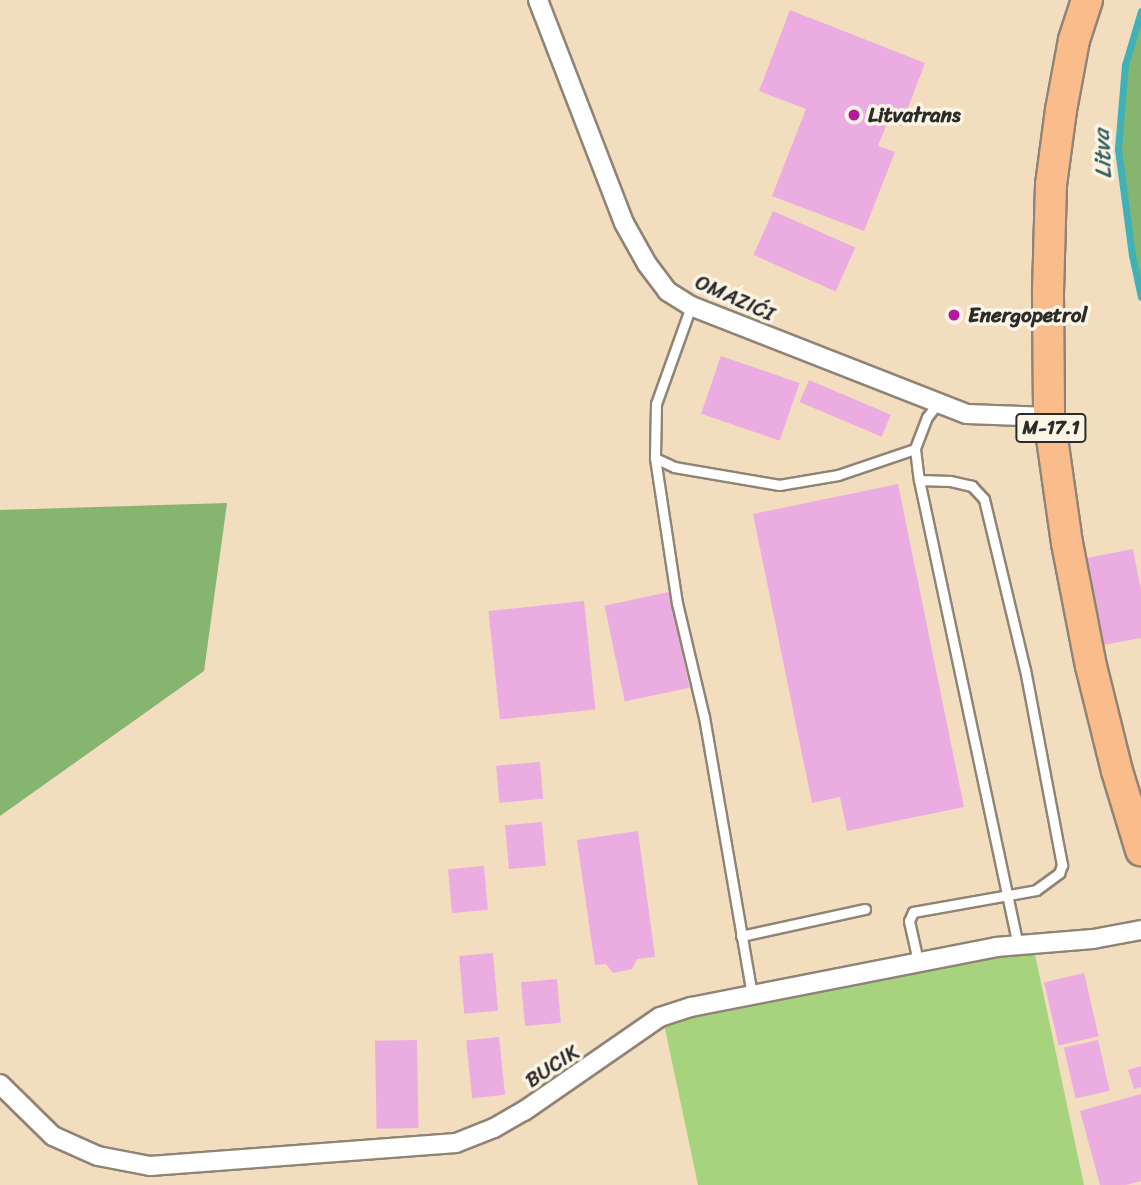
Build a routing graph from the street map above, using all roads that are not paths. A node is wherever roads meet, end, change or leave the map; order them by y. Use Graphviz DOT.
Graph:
graph roads {
  1 [pos="538,0"];
  2 [pos="1087,0"];
  3 [pos="691,306"];
  4 [pos="938,403"];
  5 [pos="1049,417"];
  6 [pos="915,449"];
  7 [pos="655,458"];
  8 [pos="919,480"];
  9 [pos="1141,850"];
  10 [pos="1006,897"];
  11 [pos="865,909"];
  12 [pos="1141,930"];
  13 [pos="741,936"];
  14 [pos="1018,945"];
  15 [pos="918,961"];
  16 [pos="752,996"];
  17 [pos="0,1084"];
  1 -- 3 [label="street, OMAZIĆI"];
  2 -- 5 [label="main road, M-17.1"];
  3 -- 4 [label="street, OMAZIĆI"];
  3 -- 7 [label="lane"];
  4 -- 5 [label="street, OMAZIĆI"];
  4 -- 6 [label="lane"];
  5 -- 9 [label="main road, M-17.1"];
  6 -- 7 [label="lane"];
  6 -- 8 [label="lane"];
  7 -- 13 [label="lane"];
  8 -- 10 [label="lane"];
  8 -- 10 [label="lane"];
  10 -- 14 [label="lane"];
  10 -- 15 [label="lane"];
  11 -- 13 [label="lane"];
  12 -- 14 [label="street, BUCIK"];
  13 -- 16 [label="lane"];
  14 -- 15 [label="street, BUCIK"];
  15 -- 16 [label="street, BUCIK"];
  16 -- 17 [label="street, BUCIK"];
}
